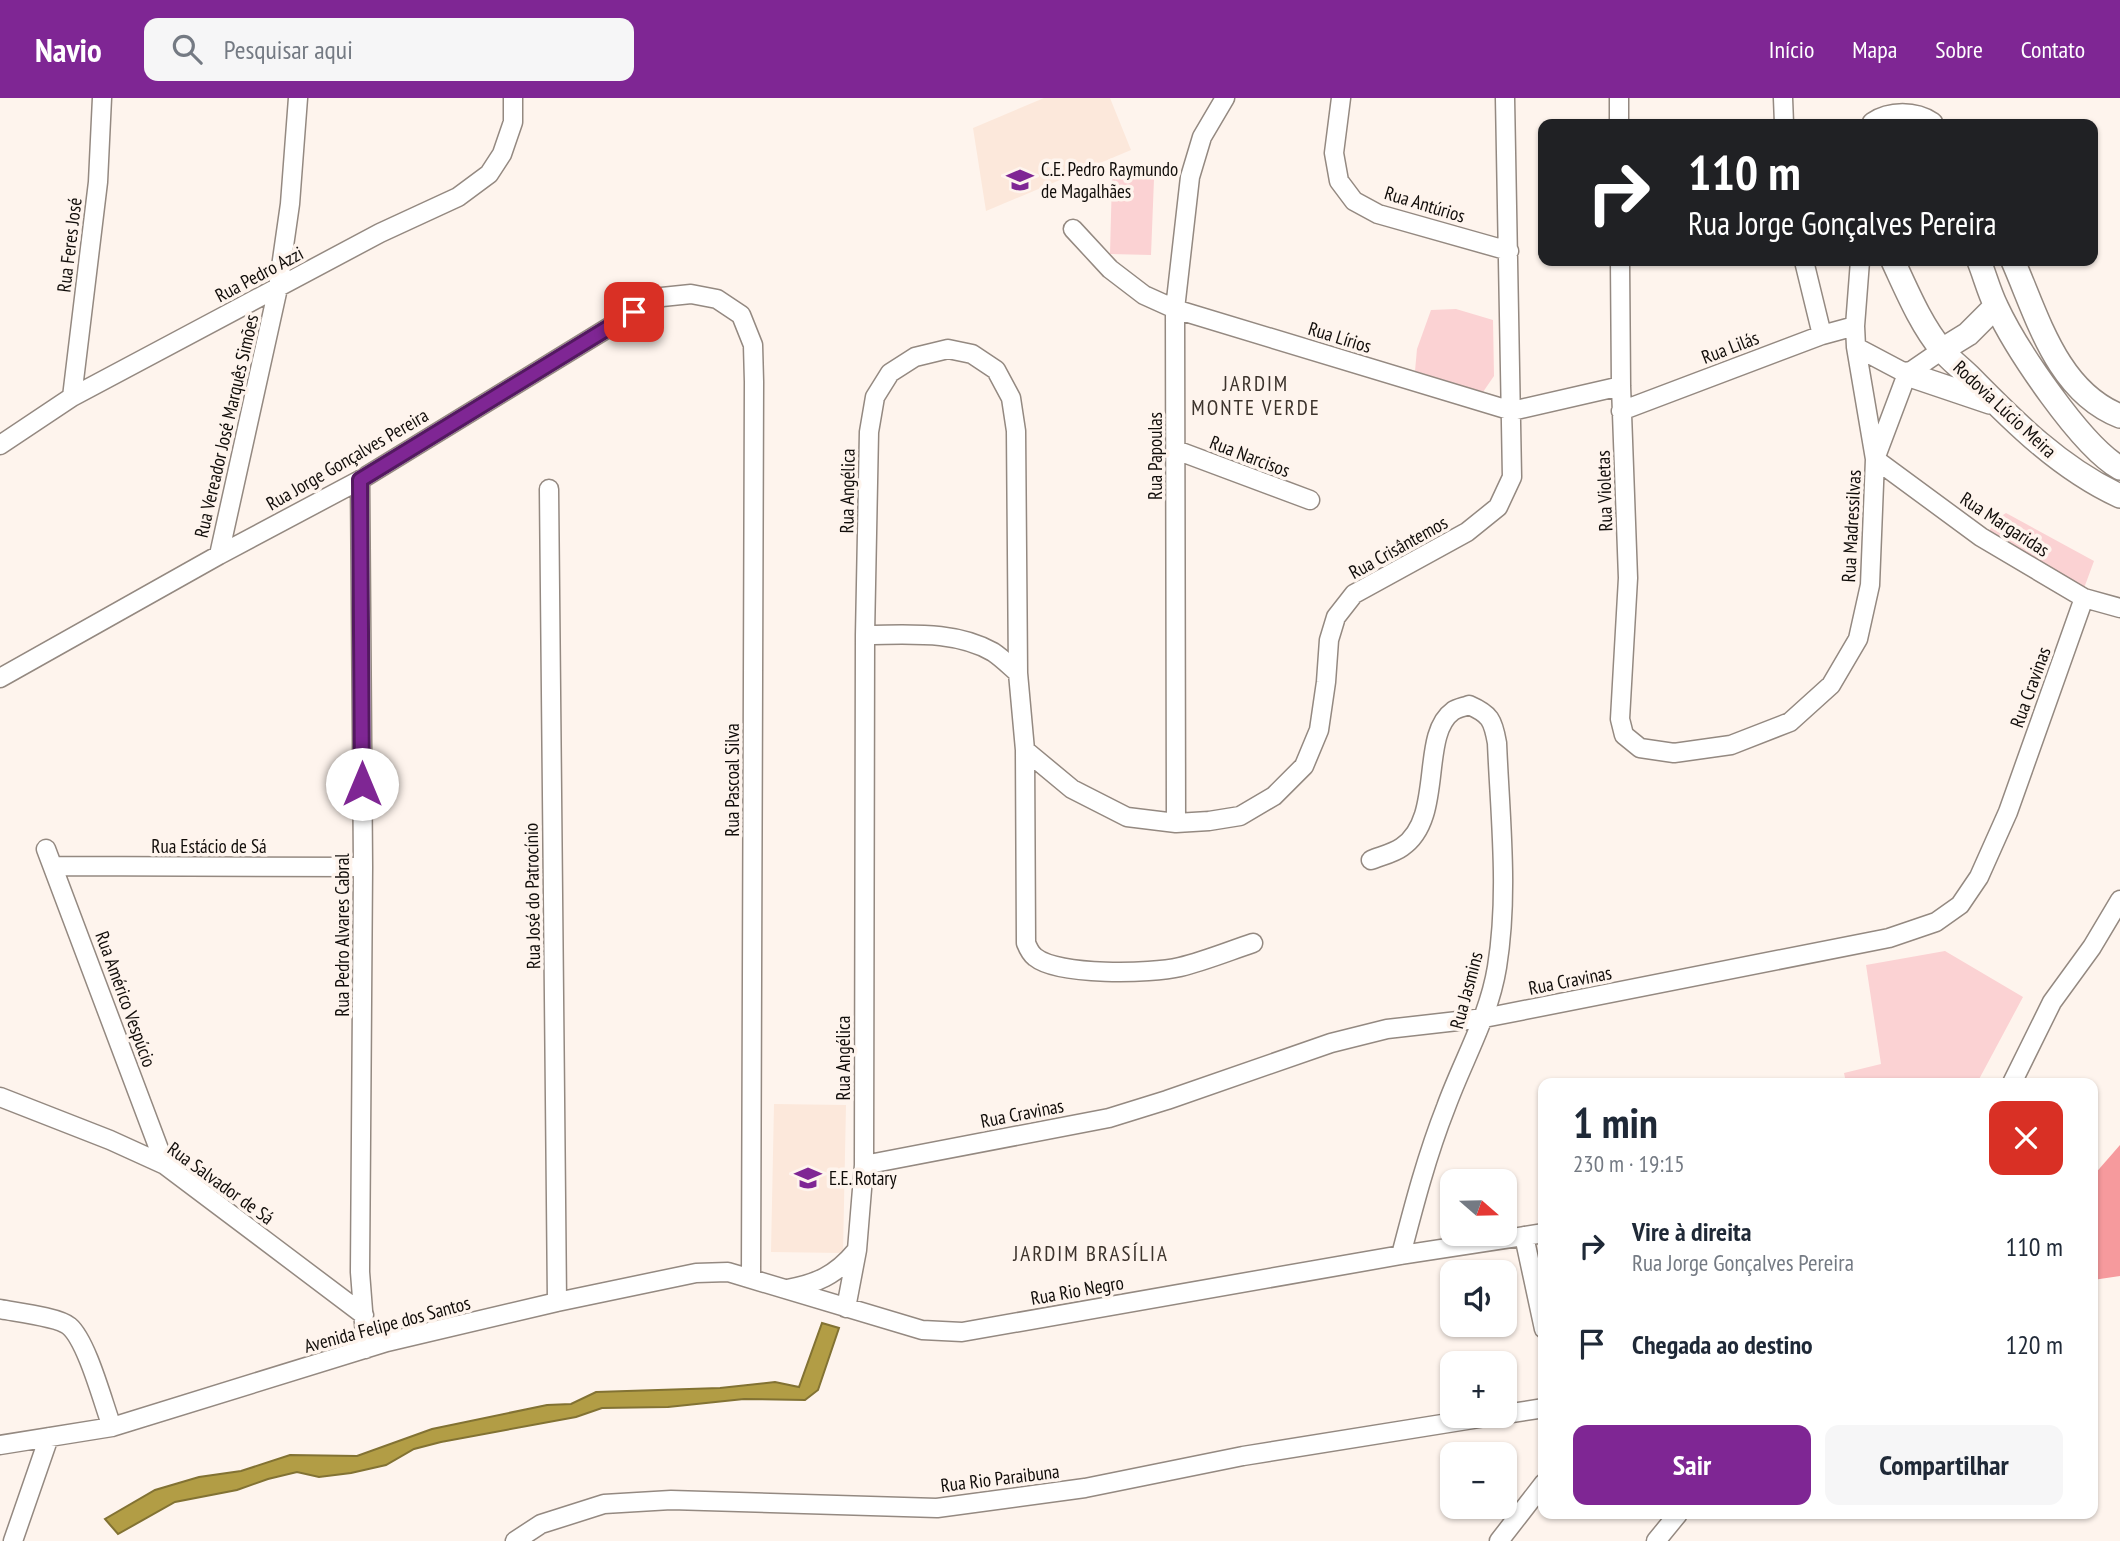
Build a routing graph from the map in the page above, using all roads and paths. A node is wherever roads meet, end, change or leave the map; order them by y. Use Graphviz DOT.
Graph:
graph roads {
  1 [pos="102,98"];
  2 [pos="299,98"];
  3 [pos="513,98"];
  4 [pos="1225,98"];
  5 [pos="1341,98"];
  6 [pos="1505,98"];
  7 [pos="1619,98"];
  8 [pos="1783,98"];
  9 [pos="1875,98"];
  10 [pos="1929,117"];
  11 [pos="1619,119"];
  12 [pos="1784,119"];
  13 [pos="1873,119"];
  14 [pos="1881,119"];
  15 [pos="1073,229"];
  16 [pos="1509,251"];
  17 [pos="1620,266"];
  18 [pos="1805,266"];
  19 [pos="1860,266"];
  20 [pos="1895,266"];
  21 [pos="1981,266"];
  22 [pos="2015,266"];
  23 [pos="278,288"];
  24 [pos="717,299"];
  25 [pos="1996,306"];
  26 [pos="1175,309"];
  27 [pos="2035,313"];
  28 [pos="1855,326"];
  29 [pos="1822,335"];
  30 [pos="1856,347"];
  31 [pos="1942,350"];
  32 [pos="1907,374"];
  33 [pos="1620,386"];
  34 [pos="72,397"];
  35 [pos="1995,404"];
  36 [pos="1512,411"];
  37 [pos="1621,411"];
  38 [pos="2120,416"];
  39 [pos="2083,435"];
  40 [pos="0,445"];
  41 [pos="1176,450"];
  42 [pos="1875,459"];
  43 [pos="2120,468"];
  44 [pos="360,480"];
  45 [pos="550,489"];
  46 [pos="2120,496"];
  47 [pos="1310,500"];
  48 [pos="219,555"];
  49 [pos="2084,598"];
  50 [pos="2120,608"];
  51 [pos="865,635"];
  52 [pos="1018,673"];
  53 [pos="0,678"];
  54 [pos="1620,719"];
  55 [pos="1025,750"];
  56 [pos="1176,823"];
  57 [pos="46,849"];
  58 [pos="1371,860"];
  59 [pos="55,866"];
  60 [pos="363,867"];
  61 [pos="2120,900"];
  62 [pos="1253,943"];
  63 [pos="1484,1018"];
  64 [pos="2014,1078"];
  65 [pos="0,1097"];
  66 [pos="165,1165"];
  67 [pos="864,1165"];
  68 [pos="1538,1234"];
  69 [pos="1524,1236"];
  70 [pos="857,1250"];
  71 [pos="1401,1255"];
  72 [pos="751,1277"];
  73 [pos="787,1289"];
  74 [pos="1538,1301"];
  75 [pos="557,1302"];
  76 [pos="846,1308"];
  77 [pos="0,1309"];
  78 [pos="363,1315"];
  79 [pos="366,1349"];
  80 [pos="1538,1409"];
  81 [pos="1517,1412"];
  82 [pos="1440,1424"];
  83 [pos="112,1427"];
  84 [pos="49,1437"];
  85 [pos="0,1445"];
  86 [pos="1538,1490"];
  87 [pos="1674,1519"];
  88 [pos="13,1541"];
  89 [pos="515,1541"];
  90 [pos="1499,1541"];
  91 [pos="1656,1541"];
  1 -- 34 [label="street, Rua Feres José"];
  2 -- 23 [label="street, Rua Vereador José Marquês Simões"];
  3 -- 23 [label="street, Rua Pedro Azzi"];
  4 -- 26 [label="street, Rua Papoulas"];
  5 -- 16 [label="street, Rua Antúrios"];
  6 -- 16 [label="street, Rua Crisântemos"];
  7 -- 11 [label="street"];
  8 -- 12 [label="street"];
  9 -- 13 [label="main road"];
  10 -- 14 [label="main road"];
  15 -- 26 [label="street, Rua Lírios"];
  16 -- 36 [label="street, Rua Crisântemos"];
  17 -- 33 [label="street, Rua Violetas"];
  18 -- 29 [label="street"];
  19 -- 28 [label="street, Rua Madressilvas"];
  20 -- 31 [label="main road, Rodovia Lúcio Meira"];
  21 -- 25 [label="main road, Rodovia Lúcio Meira"];
  22 -- 27 [label="main road"];
  23 -- 34 [label="street, Rua Pedro Azzi"];
  23 -- 48 [label="street, Rua Vereador José Marquês Simões"];
  24 -- 44 [label="street, Rua Jorge Gonçalves Pereira"];
  24 -- 72 [label="street, Rua Pascoal Silva"];
  25 -- 31 [label="main road"];
  25 -- 39 [label="main road, Rodovia Lúcio Meira"];
  26 -- 36 [label="street, Rua Lírios"];
  26 -- 41 [label="street, Rua Papoulas"];
  27 -- 38 [label="main road"];
  27 -- 39 [label="main road"];
  28 -- 29 [label="street, Rua Lilás"];
  28 -- 30 [label="street, Rua Madressilvas"];
  29 -- 37 [label="street, Rua Lilás"];
  30 -- 32 [label="street"];
  30 -- 42 [label="street, Rua Madressilvas"];
  31 -- 32 [label="street"];
  31 -- 35 [label="main road, Rodovia Lúcio Meira"];
  32 -- 35 [label="main road"];
  32 -- 42 [label="street"];
  33 -- 36 [label="street, Rua Lírios"];
  33 -- 37 [label="street, Rua Violetas"];
  34 -- 40 [label="street, Rua Pedro Azzi"];
  35 -- 46 [label="main road, Rodovia Lúcio Meira"];
  36 -- 56 [label="street, Rua Crisântemos"];
  37 -- 54 [label="street, Rua Violetas"];
  39 -- 43 [label="main road, Rodovia Lúcio Meira"];
  41 -- 47 [label="street, Rua Narcisos"];
  41 -- 56 [label="street, Rua Papoulas"];
  42 -- 49 [label="street, Rua Margaridas"];
  42 -- 54 [label="street, Rua Madressilvas"];
  44 -- 48 [label="street, Rua Jorge Gonçalves Pereira"];
  44 -- 60 [label="street, Rua Pedro Alvares Cabral"];
  45 -- 75 [label="street, Rua José do Patrocínio"];
  48 -- 53 [label="street, Rua Jorge Gonçalves Pereira"];
  49 -- 50 [label="street, Rua Margaridas"];
  49 -- 63 [label="street, Rua Cravinas"];
  51 -- 52 [label="street"];
  51 -- 52 [label="street, Rua Angélica"];
  51 -- 67 [label="street, Rua Angélica"];
  52 -- 55 [label="street, Rua Angélica"];
  55 -- 56 [label="street, Rua Crisântemos"];
  55 -- 62 [label="street, Rua Angélica"];
  57 -- 59 [label="street, Rua Américo Vespúcio"];
  58 -- 63 [label="street, Rua Jasmins"];
  59 -- 60 [label="street, Rua Estácio de Sá"];
  59 -- 66 [label="street, Rua Américo Vespúcio"];
  60 -- 78 [label="street, Rua Pedro Alvares Cabral"];
  61 -- 64 [label="street"];
  63 -- 67 [label="street, Rua Cravinas"];
  63 -- 71 [label="street, Rua Jasmins"];
  65 -- 66 [label="street, Rua Salvador de Sá"];
  66 -- 78 [label="street, Rua Salvador de Sá"];
  67 -- 70 [label="street, Rua Angélica"];
  68 -- 69 [label="street, Rua Rio Negro"];
  69 -- 71 [label="street, Rua Rio Negro"];
  69 -- 74 [label="street"];
  70 -- 73 [label="street"];
  70 -- 76 [label="street, Rua Angélica"];
  71 -- 76 [label="street, Rua Rio Negro"];
  72 -- 73 [label="street, Avenida Felipe dos Santos"];
  72 -- 75 [label="street, Avenida Felipe dos Santos"];
  73 -- 76 [label="street, Rua Rio Negro"];
  75 -- 79 [label="street, Avenida Felipe dos Santos"];
  77 -- 83 [label="street"];
  78 -- 79 [label="street, Rua Pedro Alvares Cabral"];
  79 -- 83 [label="street, Avenida Felipe dos Santos"];
  80 -- 81 [label="street"];
  82 -- 89 [label="street, Rua Rio Paraibuna"];
  83 -- 84 [label="street, Avenida Felipe dos Santos"];
  84 -- 85 [label="street, Avenida Felipe dos Santos"];
  84 -- 88 [label="street"];
  86 -- 90 [label="street"];
  87 -- 91 [label="street"];
}
